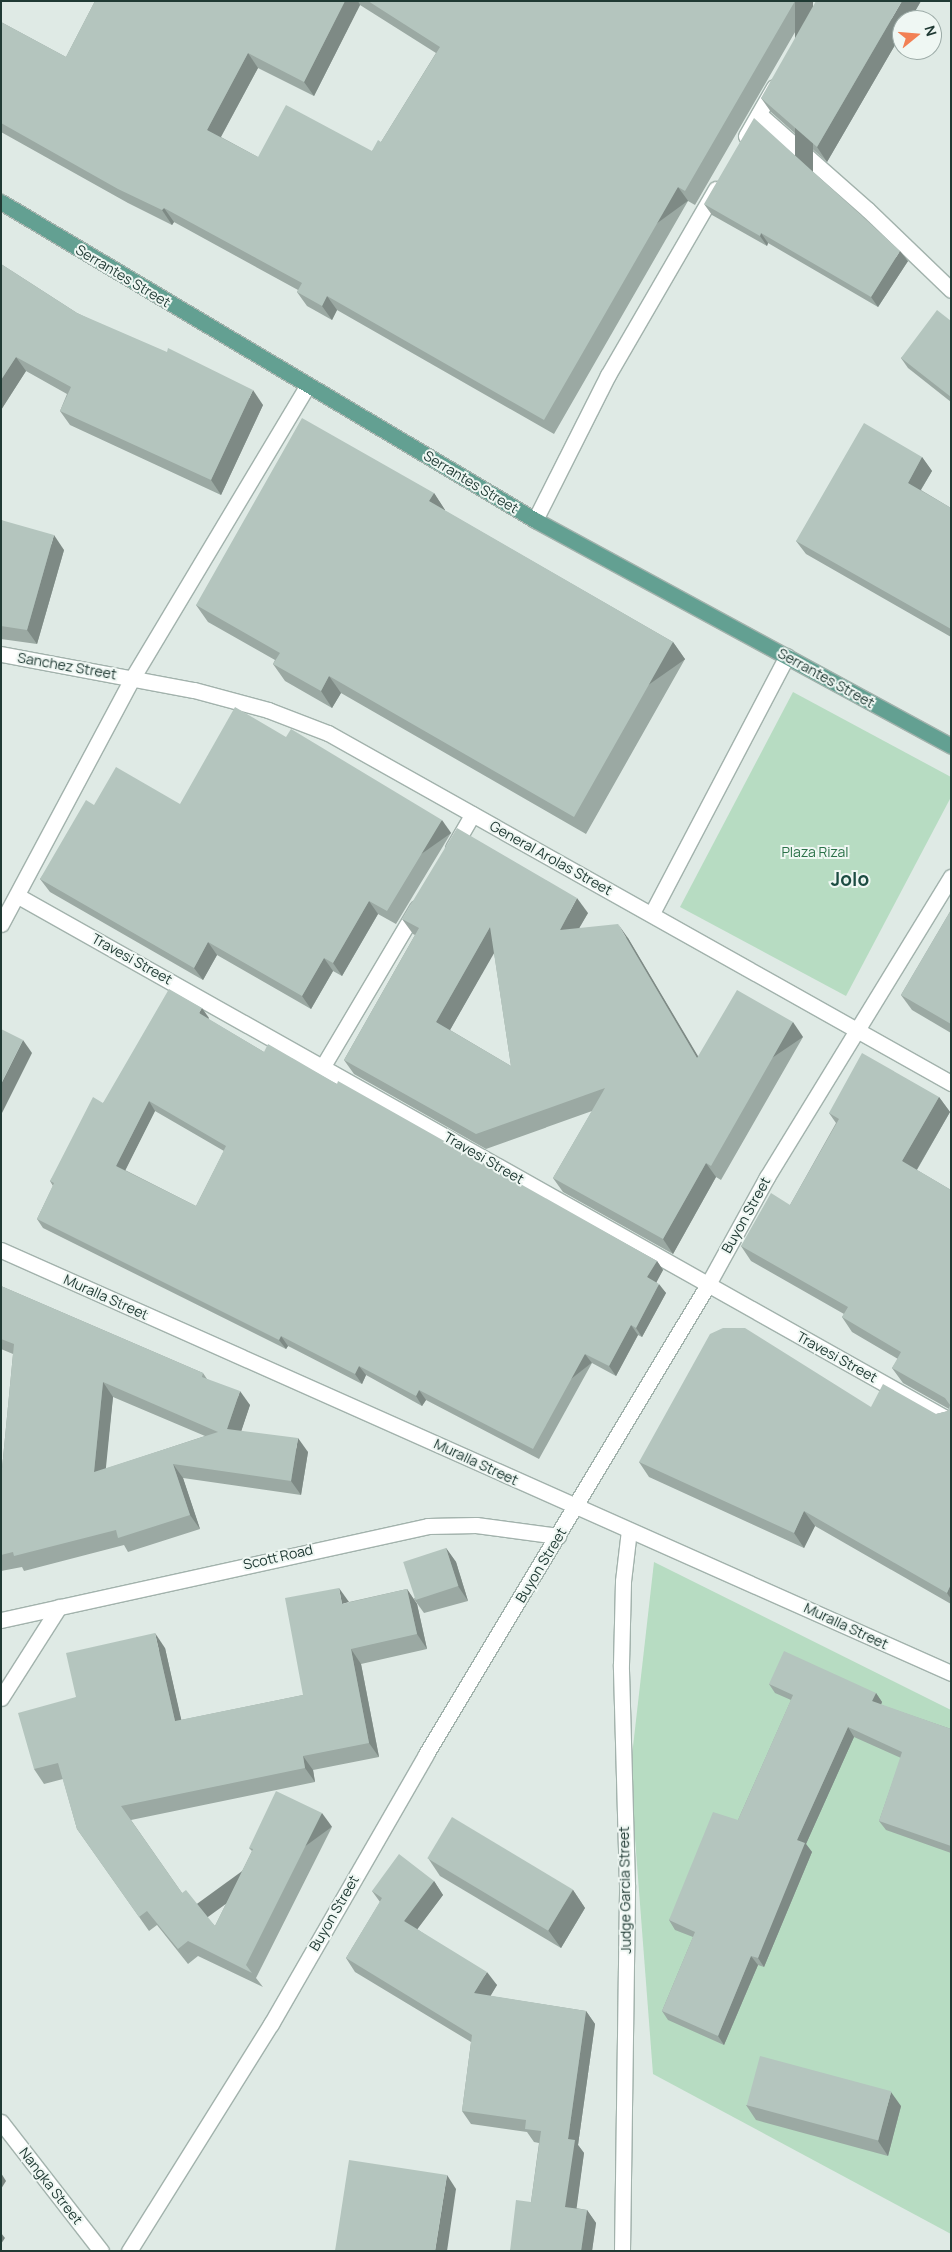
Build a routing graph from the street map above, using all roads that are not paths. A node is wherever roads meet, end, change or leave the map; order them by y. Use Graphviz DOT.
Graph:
graph roads {
  1 [pos="782,74"];
  2 [pos="759,114"];
  3 [pos="740,148"];
  4 [pos="725,173"];
  5 [pos="1,202"];
  6 [pos="951,290"];
  7 [pos="308,385"];
  8 [pos="535,520"];
  9 [pos="1,654"];
  10 [pos="787,656"];
  11 [pos="133,678"];
  12 [pos="951,746"];
  13 [pos="472,814"];
  14 [pos="443,865"];
  15 [pos="951,877"];
  16 [pos="18,896"];
  17 [pos="423,898"];
  18 [pos="652,913"];
  19 [pos="1,924"];
  20 [pos="856,1030"];
  21 [pos="323,1066"];
  22 [pos="951,1083"];
  23 [pos="1,1250"];
  24 [pos="707,1286"];
  25 [pos="951,1421"];
  26 [pos="575,1507"];
  27 [pos="629,1530"];
  28 [pos="558,1536"];
  29 [pos="59,1607"];
  30 [pos="1,1620"];
  31 [pos="951,1673"];
  32 [pos="1,1698"];
  33 [pos="1,2122"];
  34 [pos="101,2251"];
  35 [pos="128,2251"];
  36 [pos="622,2251"];
  1 -- 2 [label="street"];
  2 -- 3 [label="street"];
  2 -- 6 [label="street"];
  4 -- 8 [label="street"];
  5 -- 7 [label="main road, Serrantes Street"];
  7 -- 8 [label="main road, Serrantes Street"];
  7 -- 11 [label="street"];
  8 -- 10 [label="main road, Serrantes Street"];
  9 -- 11 [label="street, Sanchez Street"];
  10 -- 12 [label="main road, Serrantes Street"];
  10 -- 18 [label="street"];
  11 -- 13 [label="street, General Arolas Street"];
  11 -- 16 [label="street"];
  13 -- 14 [label="street"];
  13 -- 18 [label="street, General Arolas Street"];
  15 -- 20 [label="street, Buyon Street"];
  16 -- 19 [label="street"];
  16 -- 21 [label="street, Travesi Street"];
  17 -- 21 [label="street"];
  18 -- 20 [label="street, General Arolas Street"];
  20 -- 22 [label="street, General Arolas Street"];
  20 -- 24 [label="street, Buyon Street"];
  21 -- 24 [label="street, Travesi Street"];
  23 -- 26 [label="street, Muralla Street"];
  24 -- 25 [label="street, Travesi Street"];
  24 -- 26 [label="street, Buyon Street"];
  26 -- 27 [label="street, Muralla Street"];
  26 -- 28 [label="street, Buyon Street"];
  27 -- 31 [label="street, Muralla Street"];
  27 -- 36 [label="street, Judge Garcia Street"];
  28 -- 29 [label="street, Scott Road"];
  28 -- 35 [label="street, Buyon Street"];
  29 -- 30 [label="street, Scott Road"];
  29 -- 32 [label="street"];
  33 -- 34 [label="street, Nangka Street"];
}
